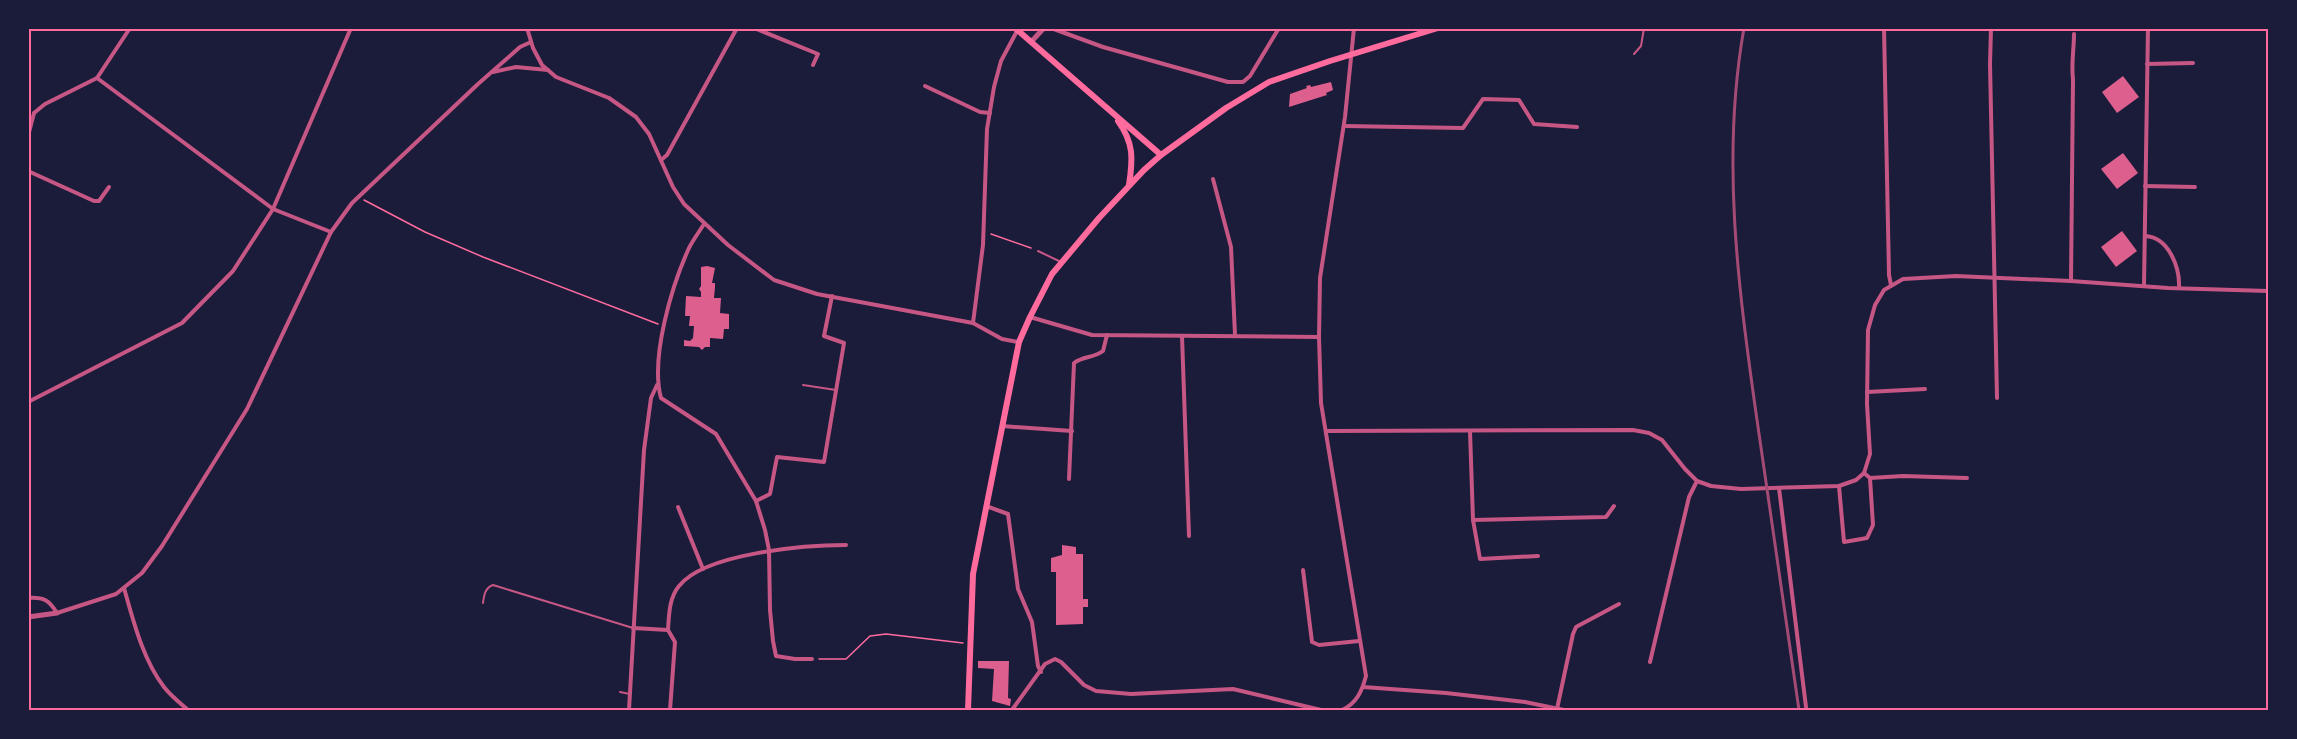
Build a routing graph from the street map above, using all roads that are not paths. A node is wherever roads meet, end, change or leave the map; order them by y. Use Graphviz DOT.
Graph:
graph roads {
  1 [pos="130,28"];
  2 [pos="351,28"];
  3 [pos="527,28"];
  4 [pos="737,28"];
  5 [pos="754,28"];
  6 [pos="1044,28"];
  7 [pos="1051,28"];
  8 [pos="1279,28"];
  9 [pos="1354,28"];
  10 [pos="1438,28"];
  11 [pos="1644,28"];
  12 [pos="1884,28"];
  13 [pos="1991,28"];
  14 [pos="2148,28"];
  15 [pos="1016,30"];
  16 [pos="2073,34"];
  17 [pos="531,42"];
  18 [pos="1031,42"];
  19 [pos="1634,54"];
  20 [pos="1352,55"];
  21 [pos="2193,63"];
  22 [pos="2147,64"];
  23 [pos="813,65"];
  24 [pos="549,71"];
  25 [pos="492,72"];
  26 [pos="97,78"];
  27 [pos="925,86"];
  28 [pos="1110,111"];
  29 [pos="31,113"];
  30 [pos="990,113"];
  31 [pos="1344,126"];
  32 [pos="1577,127"];
  33 [pos="28,135"];
  34 [pos="1161,155"];
  35 [pos="661,160"];
  36 [pos="28,171"];
  37 [pos="1213,179"];
  38 [pos="1129,186"];
  39 [pos="2145,186"];
  40 [pos="109,187"];
  41 [pos="2195,187"];
  42 [pos="273,209"];
  43 [pos="704,224"];
  44 [pos="331,232"];
  45 [pos="2145,236"];
  46 [pos="28,242"];
  47 [pos="28,247"];
  48 [pos="1038,251"];
  49 [pos="1061,262"];
  50 [pos="1995,277"];
  51 [pos="2071,281"];
  52 [pos="1891,285"];
  53 [pos="2144,285"];
  54 [pos="2179,288"];
  55 [pos="2268,291"];
  56 [pos="832,296"];
  57 [pos="1030,316"];
  58 [pos="973,324"];
  59 [pos="1107,335"];
  60 [pos="1182,335"];
  61 [pos="1235,335"];
  62 [pos="1319,337"];
  63 [pos="1019,342"];
  64 [pos="658,385"];
  65 [pos="803,385"];
  66 [pos="1925,389"];
  67 [pos="836,390"];
  68 [pos="1867,392"];
  69 [pos="1997,398"];
  70 [pos="28,402"];
  71 [pos="1001,426"];
  72 [pos="1072,431"];
  73 [pos="1327,431"];
  74 [pos="1470,431"];
  75 [pos="1864,473"];
  76 [pos="1870,478"];
  77 [pos="1967,478"];
  78 [pos="1069,479"];
  79 [pos="1697,481"];
  80 [pos="1839,486"];
  81 [pos="1779,488"];
  82 [pos="756,501"];
  83 [pos="985,506"];
  84 [pos="678,507"];
  85 [pos="1614,507"];
  86 [pos="1473,520"];
  87 [pos="1189,536"];
  88 [pos="846,545"];
  89 [pos="769,550"];
  90 [pos="1539,556"];
  91 [pos="703,569"];
  92 [pos="1302,570"];
  93 [pos="124,588"];
  94 [pos="28,598"];
  95 [pos="483,603"];
  96 [pos="1618,604"];
  97 [pos="57,613"];
  98 [pos="28,617"];
  99 [pos="633,627"];
  100 [pos="668,630"];
  101 [pos="1359,641"];
  102 [pos="812,659"];
  103 [pos="1650,662"];
  104 [pos="1041,672"];
  105 [pos="1363,687"];
  106 [pos="620,692"];
  107 [pos="630,694"];
  108 [pos="1806,707"];
  109 [pos="1557,709"];
  110 [pos="1343,710"];
  111 [pos="188,711"];
  112 [pos="628,711"];
  113 [pos="670,711"];
  114 [pos="968,711"];
  115 [pos="1012,711"];
  116 [pos="1321,711"];
  117 [pos="1564,711"];
  1 -- 26 [label="street"];
  2 -- 42 [label="street"];
  3 -- 17 [label="street"];
  4 -- 35 [label="street"];
  5 -- 23 [label="street"];
  6 -- 18 [label="street"];
  7 -- 8 [label="street"];
  9 -- 20 [label="street"];
  10 -- 20 [label="main road"];
  11 -- 19 [label="lane"];
  12 -- 52 [label="street"];
  13 -- 50 [label="street"];
  14 -- 22 [label="street"];
  15 -- 18 [label="main road"];
  15 -- 30 [label="street"];
  16 -- 51 [label="street"];
  17 -- 24 [label="street"];
  17 -- 25 [label="street"];
  18 -- 28 [label="main road"];
  20 -- 31 [label="street"];
  20 -- 34 [label="main road"];
  21 -- 22 [label="street"];
  22 -- 39 [label="street"];
  24 -- 25 [label="street"];
  24 -- 35 [label="street"];
  25 -- 44 [label="street"];
  26 -- 29 [label="street"];
  26 -- 42 [label="street"];
  27 -- 30 [label="street"];
  28 -- 34 [label="main road"];
  28 -- 38 [label="main road"];
  29 -- 33 [label="street"];
  30 -- 58 [label="street"];
  31 -- 32 [label="street"];
  31 -- 62 [label="street"];
  34 -- 38 [label="main road"];
  35 -- 43 [label="street"];
  36 -- 40 [label="street"];
  37 -- 61 [label="street"];
  38 -- 49 [label="main road"];
  39 -- 41 [label="street"];
  39 -- 45 [label="street"];
  42 -- 44 [label="street"];
  42 -- 70 [label="street"];
  43 -- 56 [label="street"];
  43 -- 64 [label="street"];
  44 -- 93 [label="street"];
  45 -- 53 [label="street"];
  45 -- 54 [label="street"];
  46 -- 47 [label="street"];
  48 -- 49 [label="lane"];
  49 -- 57 [label="main road"];
  50 -- 51 [label="street"];
  50 -- 52 [label="street"];
  50 -- 69 [label="street"];
  51 -- 53 [label="street"];
  52 -- 68 [label="street"];
  53 -- 54 [label="street"];
  54 -- 55 [label="street"];
  56 -- 58 [label="street"];
  56 -- 67 [label="street"];
  57 -- 59 [label="street"];
  57 -- 63 [label="main road"];
  58 -- 63 [label="street"];
  59 -- 60 [label="street"];
  59 -- 72 [label="street"];
  60 -- 61 [label="street"];
  60 -- 87 [label="street"];
  61 -- 62 [label="street"];
  62 -- 73 [label="street"];
  63 -- 71 [label="main road"];
  64 -- 82 [label="street"];
  64 -- 99 [label="street"];
  65 -- 67 [label="lane"];
  66 -- 68 [label="street"];
  67 -- 82 [label="street"];
  68 -- 75 [label="street"];
  71 -- 72 [label="street"];
  71 -- 83 [label="main road"];
  72 -- 78 [label="street"];
  73 -- 74 [label="street"];
  73 -- 101 [label="street"];
  74 -- 79 [label="street"];
  74 -- 86 [label="street"];
  75 -- 76 [label="street"];
  75 -- 80 [label="street"];
  76 -- 77 [label="street"];
  76 -- 80 [label="street"];
  79 -- 81 [label="street"];
  79 -- 103 [label="street"];
  80 -- 81 [label="street"];
  81 -- 108 [label="street"];
  82 -- 89 [label="street"];
  83 -- 104 [label="street"];
  83 -- 114 [label="main road"];
  84 -- 91 [label="street"];
  85 -- 86 [label="street"];
  86 -- 90 [label="street"];
  88 -- 89 [label="street"];
  89 -- 91 [label="street"];
  89 -- 102 [label="street"];
  91 -- 100 [label="street"];
  92 -- 101 [label="street"];
  93 -- 97 [label="street"];
  93 -- 111 [label="street"];
  94 -- 97 [label="street"];
  95 -- 99 [label="lane"];
  96 -- 109 [label="street"];
  97 -- 98 [label="street"];
  99 -- 100 [label="street"];
  99 -- 107 [label="street"];
  100 -- 113 [label="street"];
  101 -- 105 [label="street"];
  104 -- 115 [label="street"];
  104 -- 116 [label="street"];
  105 -- 109 [label="street"];
  105 -- 110 [label="street"];
  106 -- 107 [label="lane"];
  107 -- 112 [label="street"];
  109 -- 117 [label="street"];
}
